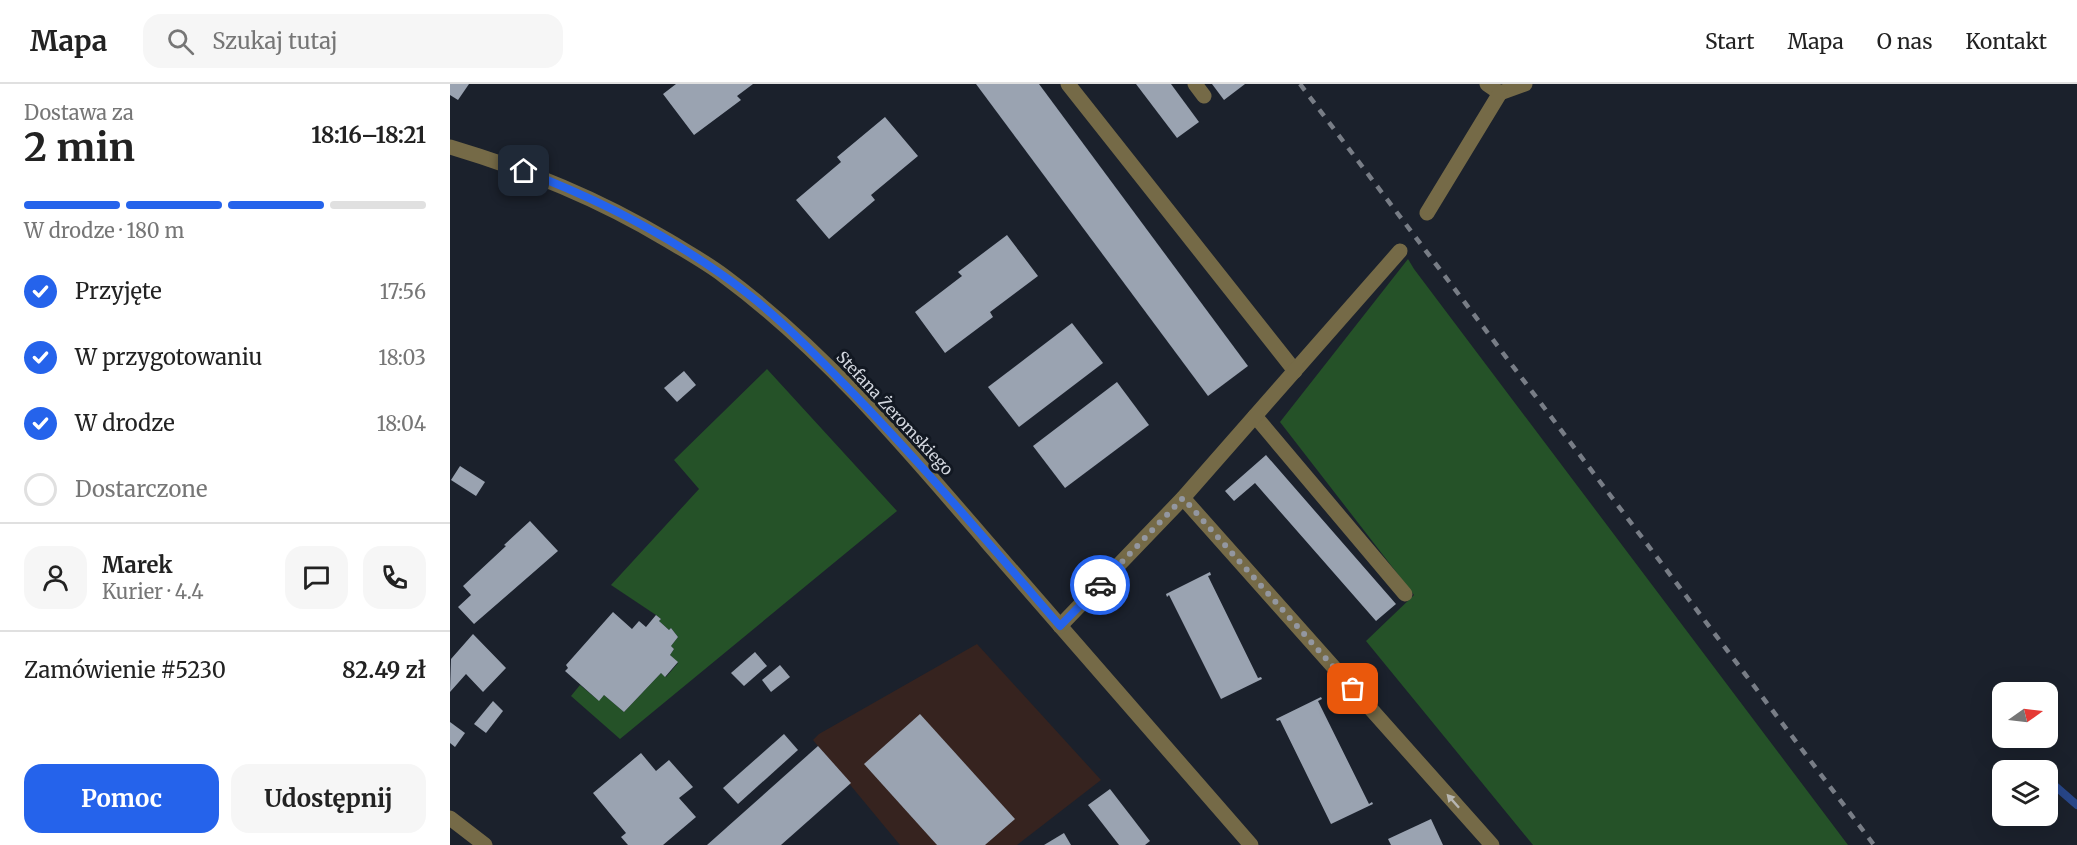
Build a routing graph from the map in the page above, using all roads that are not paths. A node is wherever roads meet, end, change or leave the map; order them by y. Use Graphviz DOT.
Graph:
graph roads {
  1 [pos="1068,84"];
  2 [pos="1487,84"];
  3 [pos="1524,84"];
  4 [pos="1500,93"];
  5 [pos="450,147"];
  6 [pos="1426,213"];
  7 [pos="1400,250"];
  8 [pos="1295,371"];
  9 [pos="1255,416"];
  10 [pos="1183,498"];
  11 [pos="1405,594"];
  12 [pos="1060,626"];
  13 [pos="450,818"];
  14 [pos="485,845"];
  15 [pos="1251,845"];
  16 [pos="1492,845"];
  1 -- 8 [label="street"];
  2 -- 4 [label="street"];
  3 -- 4 [label="street"];
  4 -- 6 [label="street"];
  5 -- 12 [label="street, Stefana Żeromskiego"];
  7 -- 8 [label="street"];
  8 -- 9 [label="street"];
  9 -- 10 [label="street"];
  9 -- 11 [label="street"];
  10 -- 12 [label="street"];
  16 -- 10 [label="street, one-way"];
  12 -- 15 [label="street, Stefana Żeromskiego"];
  13 -- 14 [label="street"];
}
